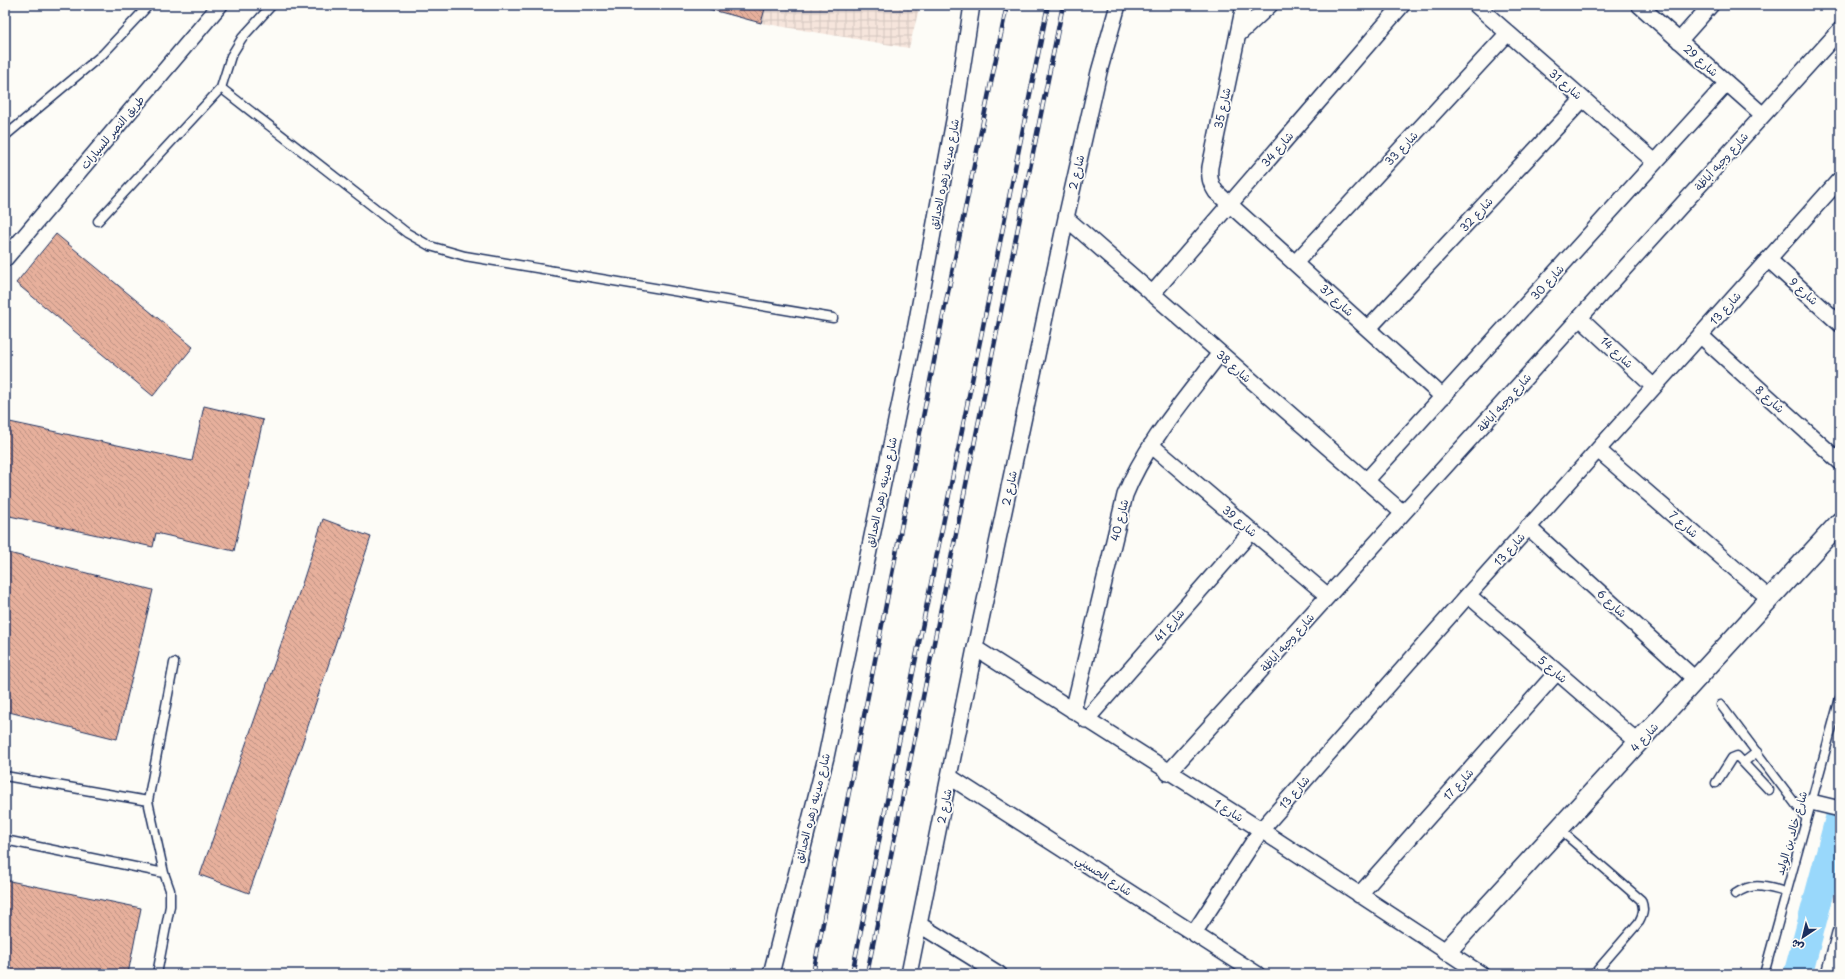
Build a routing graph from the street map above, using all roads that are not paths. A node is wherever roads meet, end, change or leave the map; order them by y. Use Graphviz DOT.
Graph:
graph roads {
  1 [pos="149,5"];
  2 [pos="220,5"];
  3 [pos="272,5"];
  4 [pos="972,5"];
  5 [pos="1118,5"];
  6 [pos="1244,5"];
  7 [pos="1270,5"];
  8 [pos="1402,5"];
  9 [pos="1476,5"];
  10 [pos="1639,5"];
  11 [pos="1711,5"];
  12 [pos="1840,30"];
  13 [pos="1508,33"];
  14 [pos="1238,35"];
  15 [pos="1679,41"];
  16 [pos="1727,83"];
  17 [pos="221,88"];
  18 [pos="1583,99"];
  19 [pos="1763,115"];
  20 [pos="5,136"];
  21 [pos="1655,162"];
  22 [pos="1838,184"];
  23 [pos="1230,204"];
  24 [pos="1066,218"];
  25 [pos="98,221"];
  26 [pos="5,259"];
  27 [pos="1768,259"];
  28 [pos="1295,263"];
  29 [pos="1152,294"];
  30 [pos="833,318"];
  31 [pos="1580,318"];
  32 [pos="1840,324"];
  33 [pos="1368,329"];
  34 [pos="1700,335"];
  35 [pos="1220,354"];
  36 [pos="1654,387"];
  37 [pos="1443,397"];
  38 [pos="1151,446"];
  39 [pos="1598,450"];
  40 [pos="1840,462"];
  41 [pos="1366,481"];
  42 [pos="1403,513"];
  43 [pos="1840,522"];
  44 [pos="1528,527"];
  45 [pos="1252,531"];
  46 [pos="1468,595"];
  47 [pos="1328,596"];
  48 [pos="1770,599"];
  49 [pos="975,648"];
  50 [pos="174,663"];
  51 [pos="1557,672"];
  52 [pos="1696,680"];
  53 [pos="1840,698"];
  54 [pos="1721,705"];
  55 [pos="1073,711"];
  56 [pos="1086,720"];
  57 [pos="1639,743"];
  58 [pos="1757,752"];
  59 [pos="1744,762"];
  60 [pos="1168,772"];
  61 [pos="5,776"];
  62 [pos="950,777"];
  63 [pos="1716,783"];
  64 [pos="1769,790"];
  65 [pos="148,801"];
  66 [pos="1818,804"];
  67 [pos="1840,810"];
  68 [pos="1806,818"];
  69 [pos="1559,829"];
  70 [pos="1260,830"];
  71 [pos="5,840"];
  72 [pos="164,873"];
  73 [pos="1786,892"];
  74 [pos="1735,894"];
  75 [pos="1359,895"];
  76 [pos="920,924"];
  77 [pos="1194,933"];
  78 [pos="1840,933"];
  79 [pos="1447,951"];
  80 [pos="157,974"];
  81 [pos="771,974"];
  82 [pos="909,974"];
  83 [pos="999,974"];
  84 [pos="1257,974"];
  85 [pos="1481,974"];
  86 [pos="1594,974"];
  87 [pos="1764,974"];
  88 [pos="1830,974"];
  1 -- 20 [label="lane"];
  2 -- 26 [label="street, طريق النصر للسيارات"];
  3 -- 17 [label="lane"];
  4 -- 81 [label="street, شارع مدينه زهره الحدائق"];
  5 -- 24 [label="street, شارع 2"];
  6 -- 14 [label="street, شارع 35"];
  7 -- 14 [label="street"];
  8 -- 23 [label="street, شارع 34"];
  9 -- 13 [label="street, شارع 31"];
  10 -- 15 [label="street, شارع 29"];
  11 -- 15 [label="street"];
  12 -- 19 [label="street, شارع وجيه أباظة"];
  13 -- 18 [label="street, شارع 31"];
  13 -- 28 [label="street, شارع 33"];
  14 -- 23 [label="street, شارع 35"];
  15 -- 16 [label="street, شارع 29"];
  16 -- 19 [label="street, شارع 29"];
  16 -- 21 [label="street, شارع 30"];
  17 -- 25 [label="lane"];
  17 -- 30 [label="lane"];
  18 -- 21 [label="street, شارع 31"];
  18 -- 33 [label="street, شارع 32"];
  19 -- 31 [label="street, شارع وجيه أباظة"];
  21 -- 37 [label="street, شارع 30"];
  22 -- 27 [label="street, شارع 13"];
  23 -- 28 [label="street, شارع 37"];
  23 -- 29 [label="street, شارع 34"];
  24 -- 29 [label="street, شارع 38"];
  24 -- 49 [label="street, شارع 2"];
  27 -- 32 [label="street, شارع 9"];
  27 -- 34 [label="street, شارع 13"];
  28 -- 33 [label="street, شارع 37"];
  29 -- 35 [label="street, شارع 38"];
  31 -- 36 [label="street, شارع 14"];
  31 -- 42 [label="street, شارع وجيه أباظة"];
  33 -- 37 [label="street, شارع 37"];
  34 -- 36 [label="street, شارع 13"];
  34 -- 40 [label="street, شارع 8"];
  35 -- 38 [label="street, شارع 40"];
  35 -- 41 [label="street, شارع 38"];
  36 -- 39 [label="street, شارع 13"];
  37 -- 41 [label="street, شارع 30"];
  38 -- 45 [label="street, شارع 39"];
  38 -- 55 [label="street, شارع 40"];
  39 -- 44 [label="street, شارع 13"];
  39 -- 48 [label="street, شارع 7"];
  41 -- 42 [label="street, شارع 38"];
  42 -- 47 [label="street, شارع وجيه أباظة"];
  43 -- 48 [label="street, شارع 4"];
  44 -- 46 [label="street, شارع 13"];
  44 -- 52 [label="street, شارع 6"];
  45 -- 47 [label="street, شارع 39"];
  45 -- 56 [label="street, شارع 41"];
  46 -- 51 [label="street, شارع 5"];
  46 -- 70 [label="street, شارع 13"];
  47 -- 60 [label="street, شارع وجيه أباظة"];
  48 -- 52 [label="street, شارع 4"];
  49 -- 55 [label="street, شارع 1"];
  49 -- 62 [label="street, شارع 2"];
  50 -- 65 [label="lane"];
  51 -- 57 [label="street, شارع 5"];
  51 -- 75 [label="street, شارع 17"];
  52 -- 57 [label="street, شارع 4"];
  53 -- 66 [label="lane, شارع خالد بن الوليد"];
  54 -- 58 [label="lane"];
  55 -- 56 [label="street, شارع 1"];
  56 -- 60 [label="street, شارع 1"];
  57 -- 69 [label="street, شارع 4"];
  58 -- 59 [label="lane"];
  58 -- 68 [label="lane"];
  59 -- 63 [label="lane"];
  59 -- 64 [label="lane"];
  60 -- 70 [label="street, شارع 1"];
  61 -- 65 [label="lane"];
  62 -- 76 [label="street, شارع 2"];
  62 -- 77 [label="street, شارع الحسيني"];
  65 -- 72 [label="lane"];
  66 -- 67 [label="street"];
  66 -- 68 [label="lane, شارع خالد بن الوليد"];
  68 -- 73 [label="lane, شارع خالد بن الوليد"];
  69 -- 79 [label="street, شارع 4"];
  69 -- 86 [label="lane"];
  70 -- 75 [label="street, شارع 1"];
  70 -- 77 [label="street, شارع 13"];
  71 -- 72 [label="lane"];
  72 -- 80 [label="lane"];
  73 -- 74 [label="lane"];
  73 -- 87 [label="lane, شارع خالد بن الوليد"];
  75 -- 79 [label="street, شارع 1"];
  76 -- 82 [label="street, شارع 2"];
  76 -- 83 [label="street"];
  77 -- 84 [label="street, شارع الحسيني"];
  78 -- 88 [label="street"];
  79 -- 85 [label="street, شارع 1"];
}
